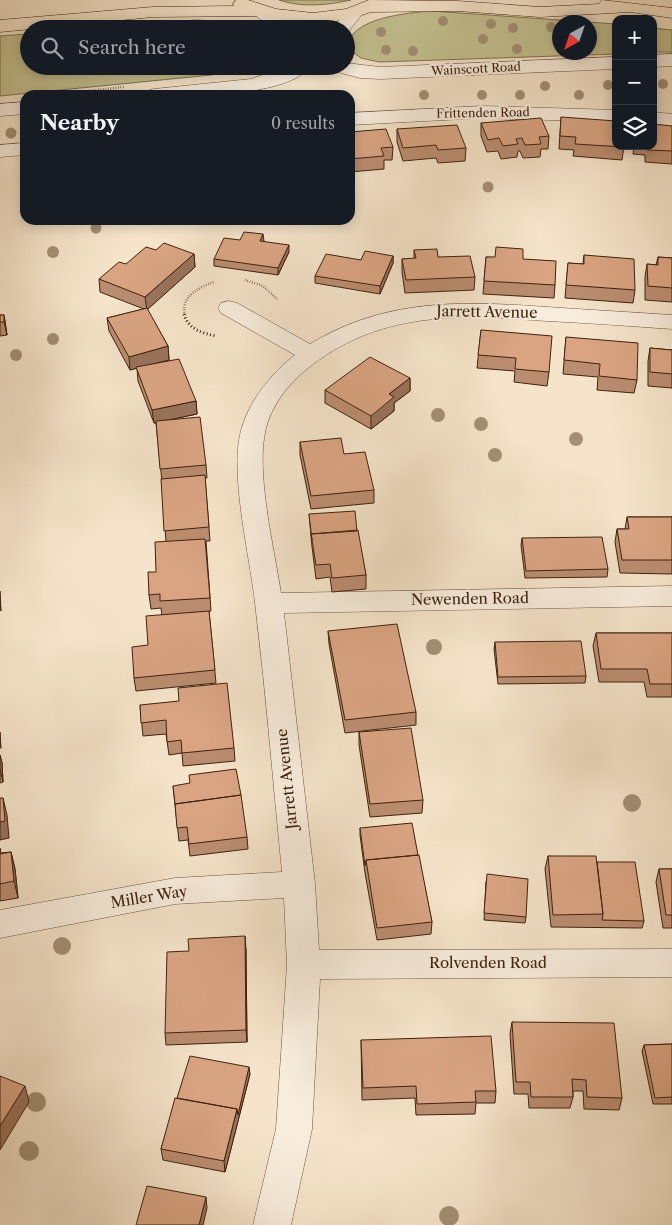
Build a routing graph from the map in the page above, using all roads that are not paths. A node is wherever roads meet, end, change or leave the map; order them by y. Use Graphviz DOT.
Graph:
graph roads {
  1 [pos="235,0"];
  2 [pos="590,0"];
  3 [pos="369,6"];
  4 [pos="626,8"];
  5 [pos="259,11"];
  6 [pos="672,13"];
  7 [pos="66,20"];
  8 [pos="272,20"];
  9 [pos="352,20"];
  10 [pos="20,24"];
  11 [pos="0,26"];
  12 [pos="672,60"];
  13 [pos="657,61"];
  14 [pos="612,63"];
  15 [pos="355,71"];
  16 [pos="286,75"];
  17 [pos="198,90"];
  18 [pos="20,108"];
  19 [pos="0,110"];
  20 [pos="612,116"];
  21 [pos="657,118"];
  22 [pos="355,119"];
  23 [pos="672,120"];
  24 [pos="20,149"];
  25 [pos="0,151"];
  26 [pos="229,308"];
  27 [pos="672,322"];
  28 [pos="311,354"];
  29 [pos="672,596"];
  30 [pos="269,603"];
  31 [pos="299,884"];
  32 [pos="0,924"];
  33 [pos="672,963"];
  34 [pos="304,965"];
  35 [pos="272,1225"];
  1 -- 5 [label="main road"];
  2 -- 4 [label="main road"];
  3 -- 4 [label="main road"];
  3 -- 5 [label="main road"];
  3 -- 9 [label="street"];
  4 -- 6 [label="main road"];
  5 -- 7 [label="main road"];
  5 -- 8 [label="street"];
  10 -- 11 [label="main road"];
  12 -- 13 [label="street"];
  14 -- 15 [label="street, Wainscott Road"];
  16 -- 17 [label="street"];
  18 -- 19 [label="street"];
  20 -- 22 [label="street, Frittenden Road"];
  21 -- 23 [label="street"];
  24 -- 25 [label="street"];
  26 -- 28 [label="street"];
  27 -- 28 [label="street, Jarrett Avenue"];
  28 -- 30 [label="street, Jarrett Avenue"];
  29 -- 30 [label="street, Newenden Road"];
  30 -- 31 [label="street, Jarrett Avenue"];
  31 -- 32 [label="street, Miller Way"];
  31 -- 34 [label="street, Jarrett Avenue"];
  33 -- 34 [label="street, Rolvenden Road"];
  34 -- 35 [label="street, Jarrett Avenue"];
}
